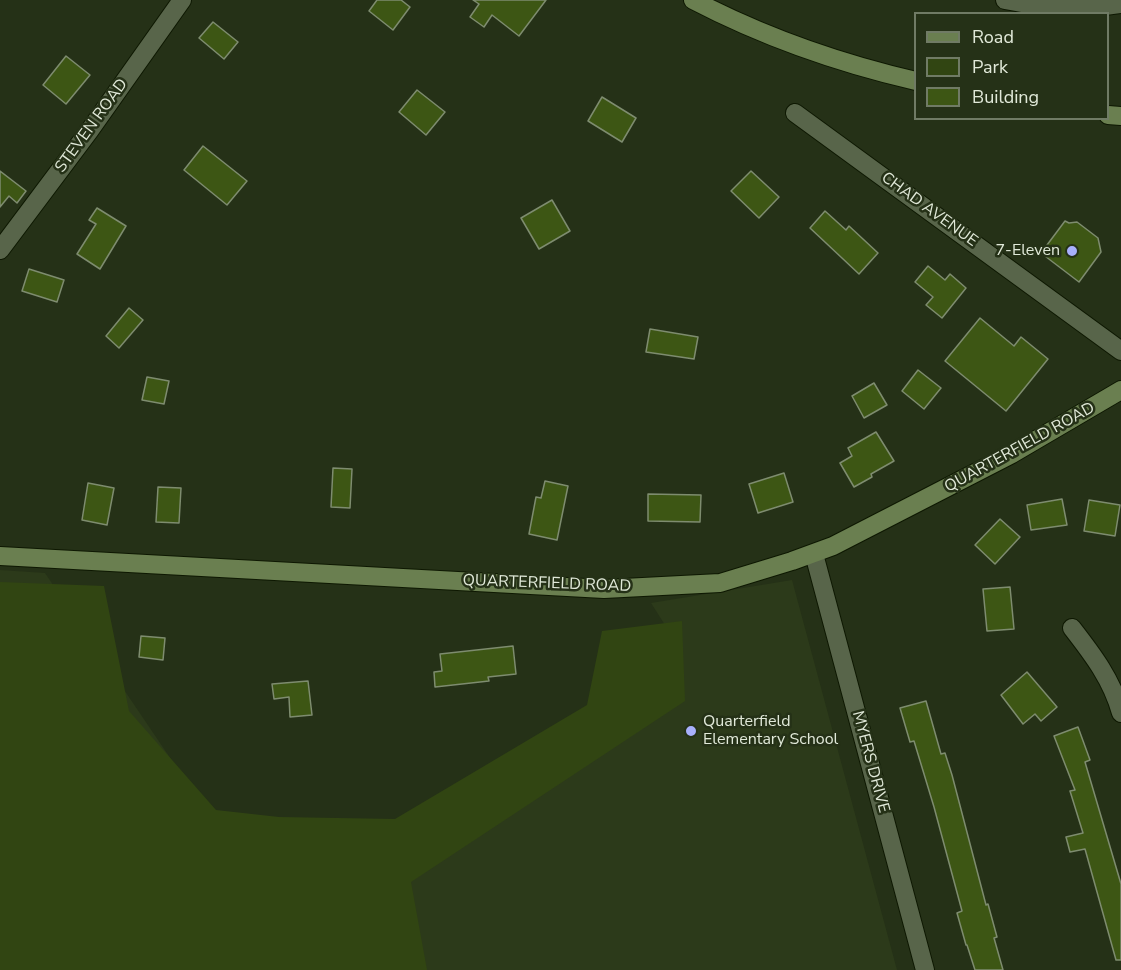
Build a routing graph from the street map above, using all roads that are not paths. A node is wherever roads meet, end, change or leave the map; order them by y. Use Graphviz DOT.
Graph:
graph roads {
  1 [pos="182,0"];
  2 [pos="693,0"];
  3 [pos="1005,0"];
  4 [pos="1121,4"];
  5 [pos="914,81"];
  6 [pos="795,113"];
  7 [pos="0,250"];
  8 [pos="1121,351"];
  9 [pos="1121,390"];
  10 [pos="814,554"];
  11 [pos="0,556"];
  12 [pos="1072,628"];
  13 [pos="1121,713"];
  14 [pos="926,970"];
  1 -- 7 [label="street, STEVEN ROAD"];
  2 -- 5 [label="street"];
  3 -- 4 [label="street"];
  6 -- 8 [label="street, CHAD AVENUE"];
  9 -- 10 [label="street, QUARTERFIELD ROAD"];
  10 -- 11 [label="street, QUARTERFIELD ROAD"];
  10 -- 14 [label="street, MYERS DRIVE"];
  12 -- 13 [label="street"];
}
